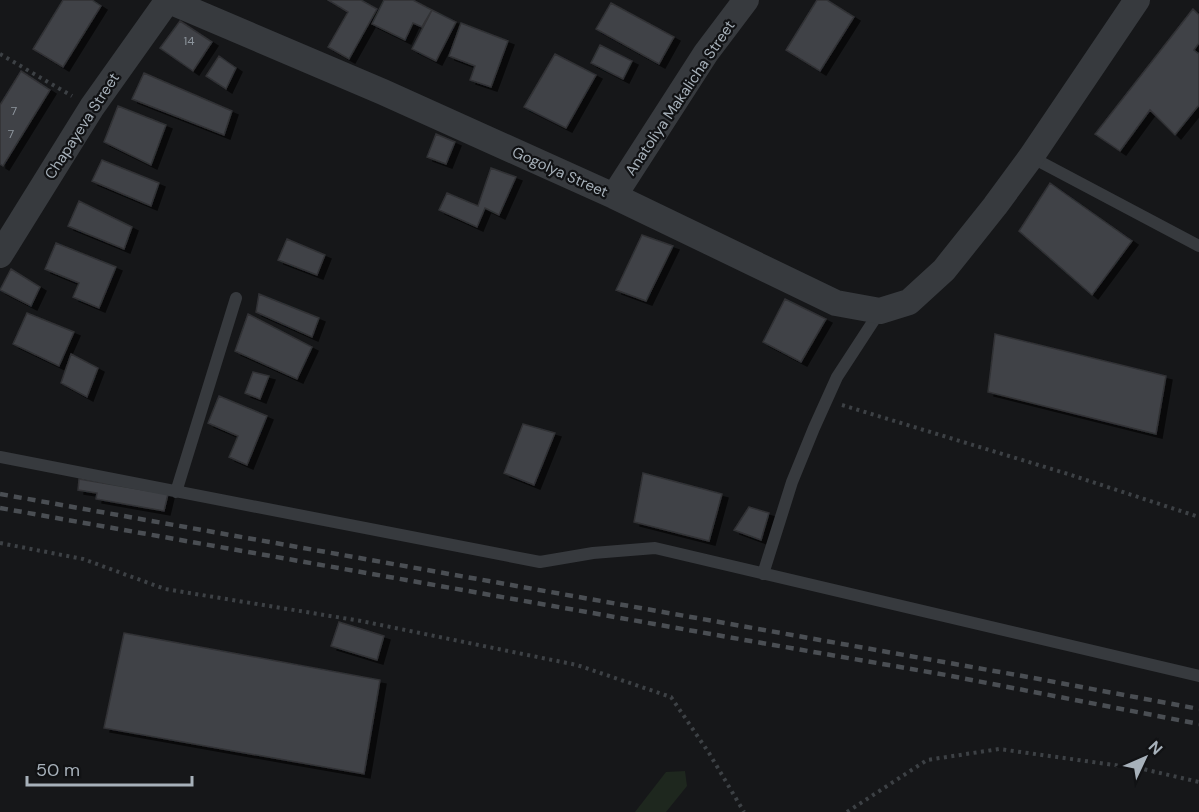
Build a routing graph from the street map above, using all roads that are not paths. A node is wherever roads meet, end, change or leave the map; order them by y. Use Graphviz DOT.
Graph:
graph roads {
  1 [pos="168,0"];
  2 [pos="746,0"];
  3 [pos="1137,0"];
  4 [pos="1031,157"];
  5 [pos="615,196"];
  6 [pos="1199,246"];
  7 [pos="0,255"];
  8 [pos="236,298"];
  9 [pos="880,311"];
  10 [pos="0,457"];
  11 [pos="176,492"];
  12 [pos="763,574"];
  13 [pos="1199,676"];
  1 -- 5 [label="street, Gogolya Street"];
  1 -- 7 [label="street, Chapayeva Street"];
  2 -- 5 [label="street, Anatoliya Makalicha Street"];
  3 -- 4 [label="street, Gogolya Street"];
  4 -- 6 [label="lane"];
  4 -- 9 [label="street, Gogolya Street"];
  5 -- 9 [label="street, Gogolya Street"];
  8 -- 11 [label="lane"];
  9 -- 12 [label="lane"];
  10 -- 11 [label="lane"];
  11 -- 12 [label="lane"];
  12 -- 13 [label="lane"];
}
